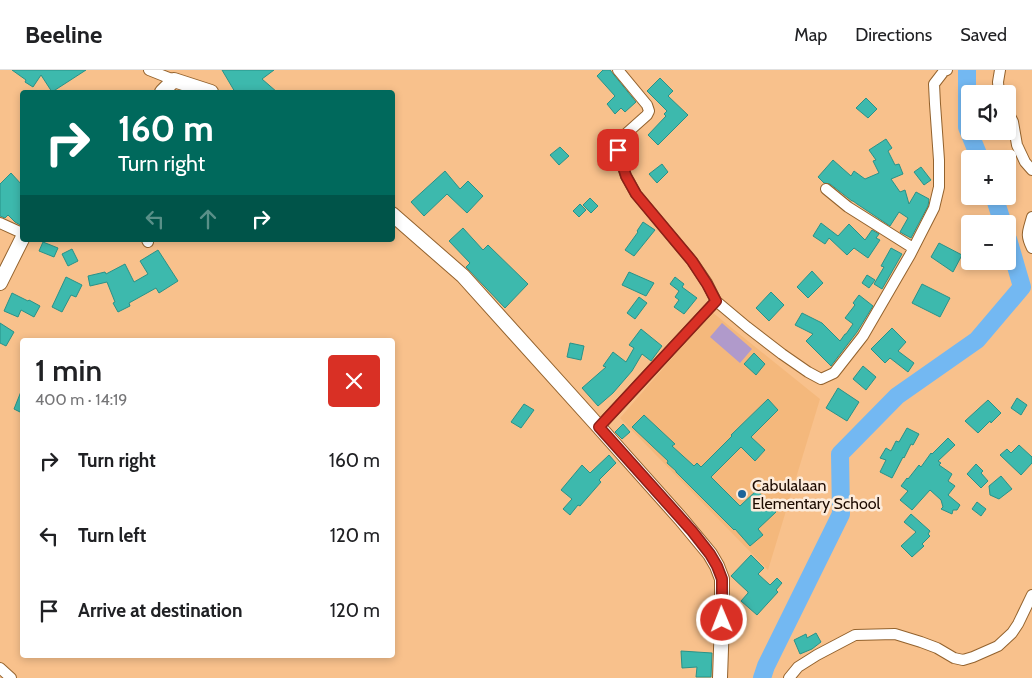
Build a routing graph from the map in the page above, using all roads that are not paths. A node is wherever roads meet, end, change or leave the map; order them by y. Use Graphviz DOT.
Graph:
graph roads {
  1 [pos="149,70"];
  2 [pos="618,70"];
  3 [pos="1000,70"];
  4 [pos="946,71"];
  5 [pos="174,80"];
  6 [pos="998,85"];
  7 [pos="164,90"];
  8 [pos="205,90"];
  9 [pos="1016,139"];
  10 [pos="1032,170"];
  11 [pos="826,189"];
  12 [pos="395,217"];
  13 [pos="1032,218"];
  14 [pos="0,223"];
  15 [pos="20,232"];
  16 [pos="20,242"];
  17 [pos="913,248"];
  18 [pos="1032,248"];
  19 [pos="0,283"];
  20 [pos="716,301"];
  21 [pos="599,427"];
  22 [pos="1032,595"];
  23 [pos="0,668"];
  24 [pos="11,678"];
  25 [pos="720,678"];
  26 [pos="789,678"];
  1 -- 5 [label="street"];
  2 -- 20 [label="street"];
  3 -- 6 [label="street"];
  4 -- 17 [label="street"];
  5 -- 7 [label="street"];
  5 -- 8 [label="street"];
  9 -- 10 [label="street"];
  11 -- 17 [label="street"];
  12 -- 21 [label="street"];
  13 -- 18 [label="street"];
  14 -- 15 [label="street"];
  16 -- 19 [label="street"];
  17 -- 20 [label="street"];
  20 -- 21 [label="street"];
  21 -- 25 [label="street"];
  22 -- 26 [label="street"];
  23 -- 24 [label="street"];
}
